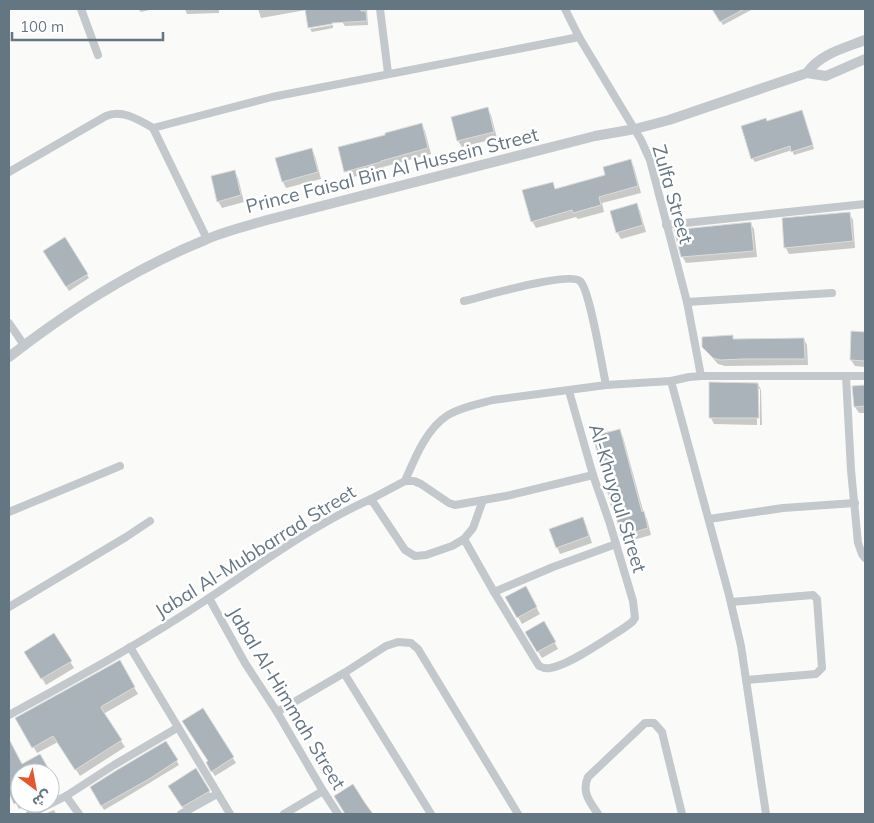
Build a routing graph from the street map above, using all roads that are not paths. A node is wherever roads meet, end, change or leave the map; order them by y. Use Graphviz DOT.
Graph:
graph roads {
  1 [pos="82,9"];
  2 [pos="380,9"];
  3 [pos="565,9"];
  4 [pos="579,37"];
  5 [pos="865,40"];
  6 [pos="98,55"];
  7 [pos="865,59"];
  8 [pos="388,73"];
  9 [pos="807,73"];
  10 [pos="153,128"];
  11 [pos="634,129"];
  12 [pos="9,172"];
  13 [pos="865,204"];
  14 [pos="666,225"];
  15 [pos="207,239"];
  16 [pos="832,293"];
  17 [pos="464,301"];
  18 [pos="687,302"];
  19 [pos="9,323"];
  20 [pos="24,345"];
  21 [pos="9,357"];
  22 [pos="701,376"];
  23 [pos="846,376"];
  24 [pos="865,376"];
  25 [pos="670,381"];
  26 [pos="606,385"];
  27 [pos="569,391"];
  28 [pos="120,466"];
  29 [pos="593,475"];
  30 [pos="405,481"];
  31 [pos="371,499"];
  32 [pos="483,500"];
  33 [pos="855,503"];
  34 [pos="9,512"];
  35 [pos="709,519"];
  36 [pos="150,521"];
  37 [pos="464,539"];
  38 [pos="616,544"];
  39 [pos="865,558"];
  40 [pos="494,592"];
  41 [pos="209,598"];
  42 [pos="731,602"];
  43 [pos="9,607"];
  44 [pos="130,647"];
  45 [pos="344,673"];
  46 [pos="746,680"];
  47 [pos="277,712"];
  48 [pos="9,715"];
  49 [pos="177,728"];
  50 [pos="323,791"];
  51 [pos="217,794"];
  52 [pos="66,796"];
  53 [pos="30,814"];
  54 [pos="79,814"];
  55 [pos="181,814"];
  56 [pos="230,814"];
  57 [pos="284,814"];
  58 [pos="338,814"];
  59 [pos="431,814"];
  60 [pos="518,814"];
  61 [pos="598,814"];
  62 [pos="682,814"];
  63 [pos="766,814"];
  1 -- 6 [label="street"];
  2 -- 8 [label="street"];
  3 -- 4 [label="street, Zulfa Street"];
  4 -- 8 [label="street"];
  4 -- 11 [label="street, Zulfa Street"];
  5 -- 9 [label="street, Prince Faisal Bin Al Hussein Street"];
  7 -- 9 [label="street, Prince Faisal Bin Al Hussein Street"];
  8 -- 10 [label="street"];
  9 -- 11 [label="street, Prince Faisal Bin Al Hussein Street"];
  10 -- 12 [label="street"];
  10 -- 15 [label="street"];
  11 -- 14 [label="street, Zulfa Street"];
  11 -- 15 [label="street, Prince Faisal Bin Al Hussein Street"];
  13 -- 14 [label="street"];
  14 -- 18 [label="street, Zulfa Street"];
  15 -- 20 [label="street, Prince Faisal Bin Al Hussein Street"];
  16 -- 18 [label="street"];
  17 -- 26 [label="street"];
  18 -- 22 [label="street, Zulfa Street"];
  19 -- 20 [label="street"];
  20 -- 21 [label="street, Prince Faisal Bin Al Hussein Street"];
  22 -- 23 [label="street"];
  22 -- 25 [label="street"];
  23 -- 24 [label="street"];
  23 -- 33 [label="street"];
  25 -- 26 [label="street"];
  25 -- 35 [label="street"];
  26 -- 27 [label="street"];
  27 -- 29 [label="street, Al-Khuyoul Street"];
  27 -- 30 [label="street"];
  28 -- 34 [label="street"];
  29 -- 32 [label="street"];
  29 -- 38 [label="street, Al-Khuyoul Street"];
  30 -- 31 [label="street"];
  30 -- 32 [label="street"];
  31 -- 37 [label="street, Jabal Al-Mubbarrad Street"];
  31 -- 41 [label="street, Jabal Al-Mubbarrad Street"];
  32 -- 37 [label="street"];
  33 -- 35 [label="street"];
  33 -- 39 [label="street"];
  35 -- 42 [label="street"];
  36 -- 43 [label="street"];
  37 -- 40 [label="street"];
  38 -- 40 [label="street"];
  38 -- 40 [label="street, Al-Khuyoul Street"];
  41 -- 44 [label="street, Jabal Al-Mubbarrad Street"];
  41 -- 47 [label="street, Jabal Al-Himmah Street"];
  42 -- 46 [label="street"];
  42 -- 46 [label="street"];
  44 -- 48 [label="street, Jabal Al-Mubbarrad Street"];
  44 -- 49 [label="street"];
  45 -- 47 [label="street"];
  45 -- 59 [label="street"];
  45 -- 60 [label="street"];
  46 -- 63 [label="street"];
  47 -- 50 [label="street, Jabal Al-Himmah Street"];
  49 -- 51 [label="street"];
  49 -- 52 [label="street"];
  50 -- 57 [label="street"];
  50 -- 58 [label="street, Jabal Al-Himmah Street"];
  51 -- 55 [label="street"];
  51 -- 56 [label="street"];
  52 -- 53 [label="street"];
  52 -- 54 [label="street"];
  61 -- 62 [label="street"];
}
